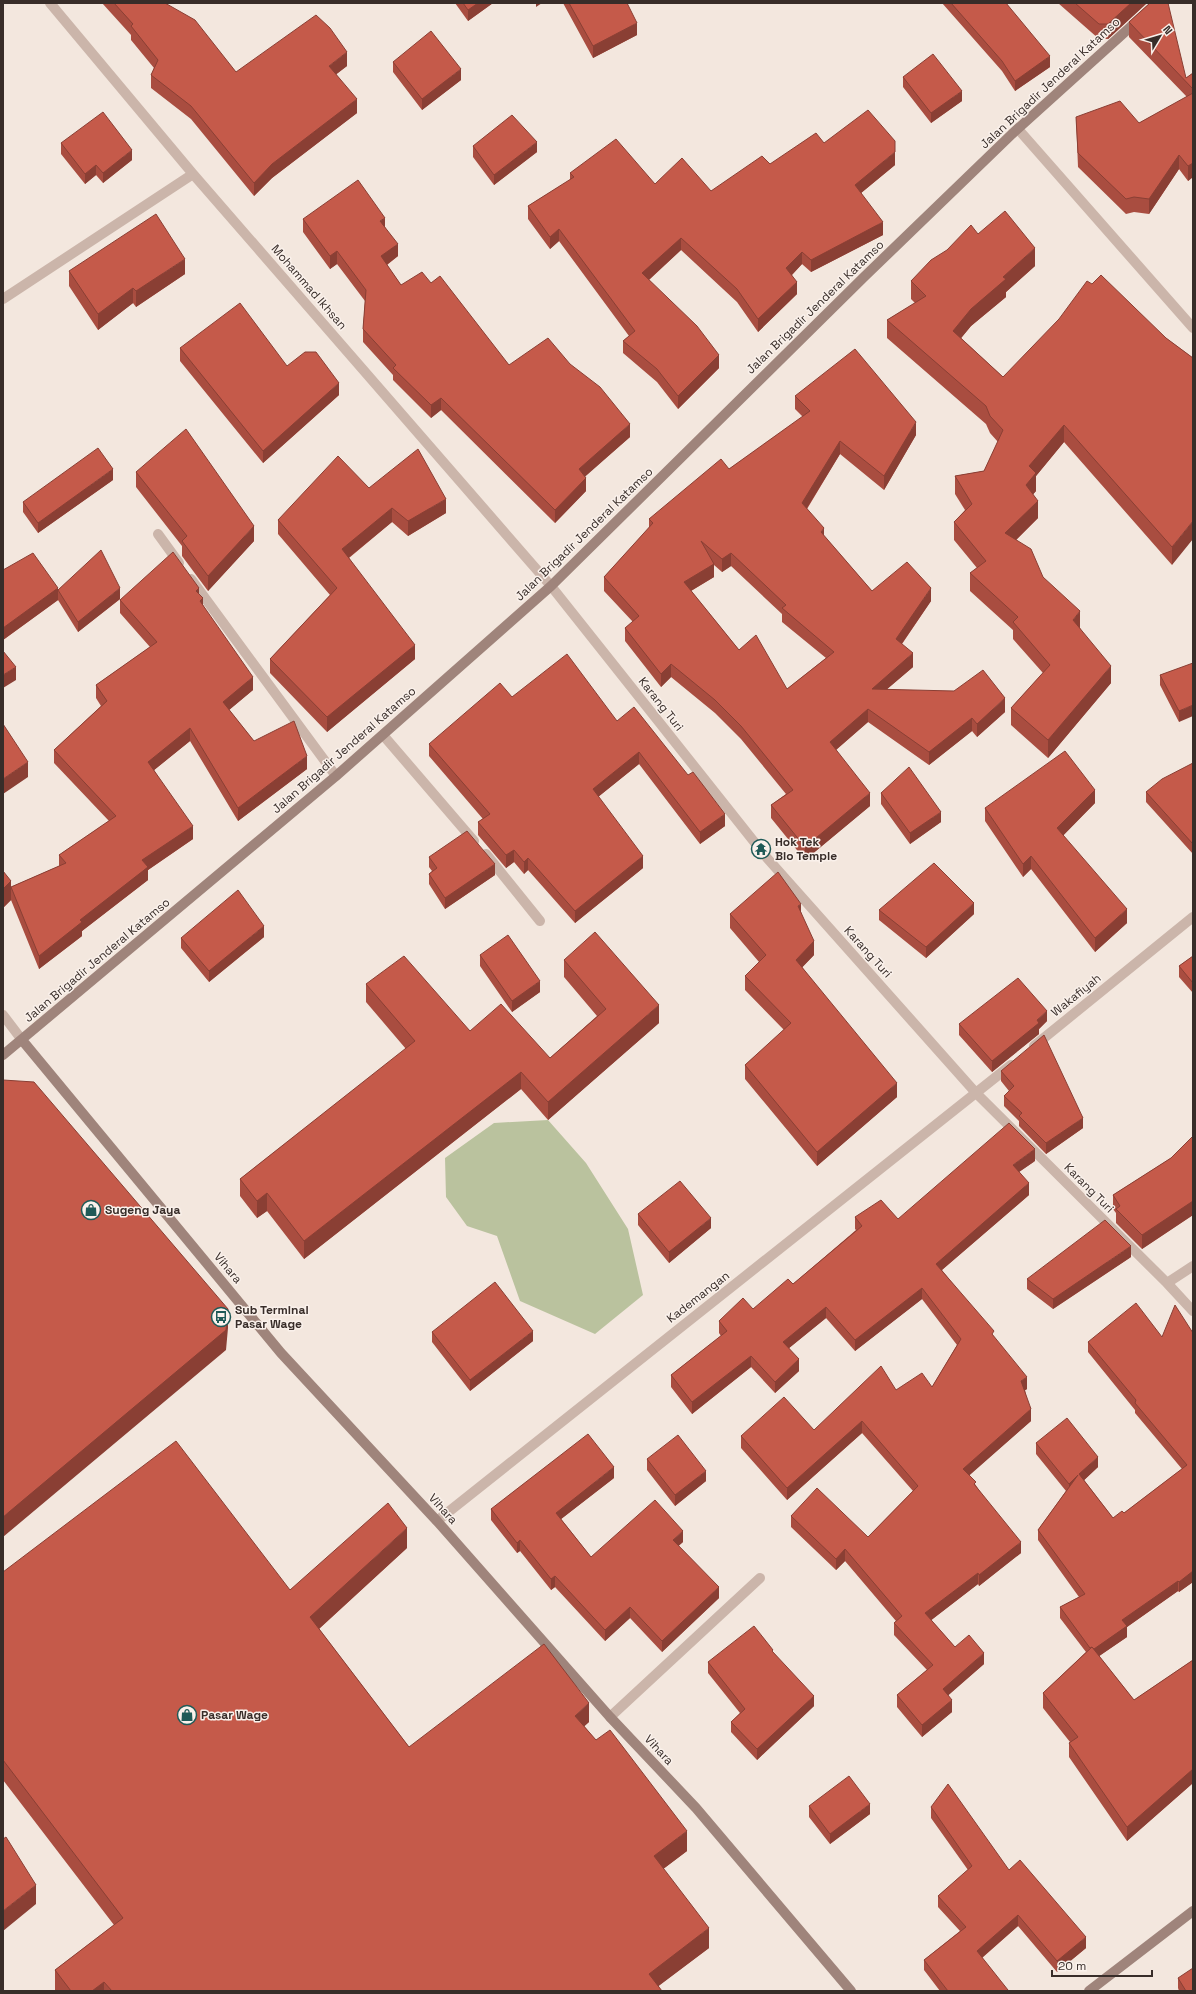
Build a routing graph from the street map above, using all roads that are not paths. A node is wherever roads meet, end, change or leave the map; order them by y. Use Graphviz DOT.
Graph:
graph roads {
  1 [pos="50,3"];
  2 [pos="1156,3"];
  3 [pos="1018,129"];
  4 [pos="193,174"];
  5 [pos="3,299"];
  6 [pos="1193,328"];
  7 [pos="158,534"];
  8 [pos="551,586"];
  9 [pos="383,735"];
  10 [pos="336,776"];
  11 [pos="1193,917"];
  12 [pos="540,921"];
  13 [pos="3,1015"];
  14 [pos="22,1040"];
  15 [pos="3,1055"];
  16 [pos="976,1093"];
  17 [pos="1193,1266"];
  18 [pos="1167,1283"];
  19 [pos="1193,1311"];
  20 [pos="437,1521"];
  21 [pos="760,1578"];
  22 [pos="610,1717"];
  23 [pos="1193,1911"];
  24 [pos="851,1991"];
  25 [pos="1089,1991"];
  1 -- 4 [label="street, Mohammad Ikhsan"];
  2 -- 3 [label="street, Jalan Brigadir Jenderal Katamso"];
  3 -- 6 [label="street"];
  3 -- 8 [label="street, Jalan Brigadir Jenderal Katamso"];
  4 -- 5 [label="street"];
  4 -- 8 [label="street, Mohammad Ikhsan"];
  7 -- 10 [label="street"];
  8 -- 9 [label="street, Jalan Brigadir Jenderal Katamso"];
  8 -- 16 [label="street, Karang Turi"];
  9 -- 10 [label="street, Jalan Brigadir Jenderal Katamso"];
  9 -- 12 [label="street"];
  10 -- 14 [label="street, Jalan Brigadir Jenderal Katamso"];
  11 -- 16 [label="street, Wakafiyah"];
  13 -- 14 [label="street"];
  14 -- 15 [label="street, Jalan Brigadir Jenderal Katamso"];
  14 -- 20 [label="street, Vihara"];
  16 -- 18 [label="street, Karang Turi"];
  16 -- 20 [label="street, Kademangan"];
  17 -- 18 [label="street"];
  18 -- 19 [label="street, Karang Turi"];
  20 -- 22 [label="street, Vihara"];
  21 -- 22 [label="street"];
  22 -- 24 [label="street, Vihara"];
  23 -- 25 [label="street"];
}
